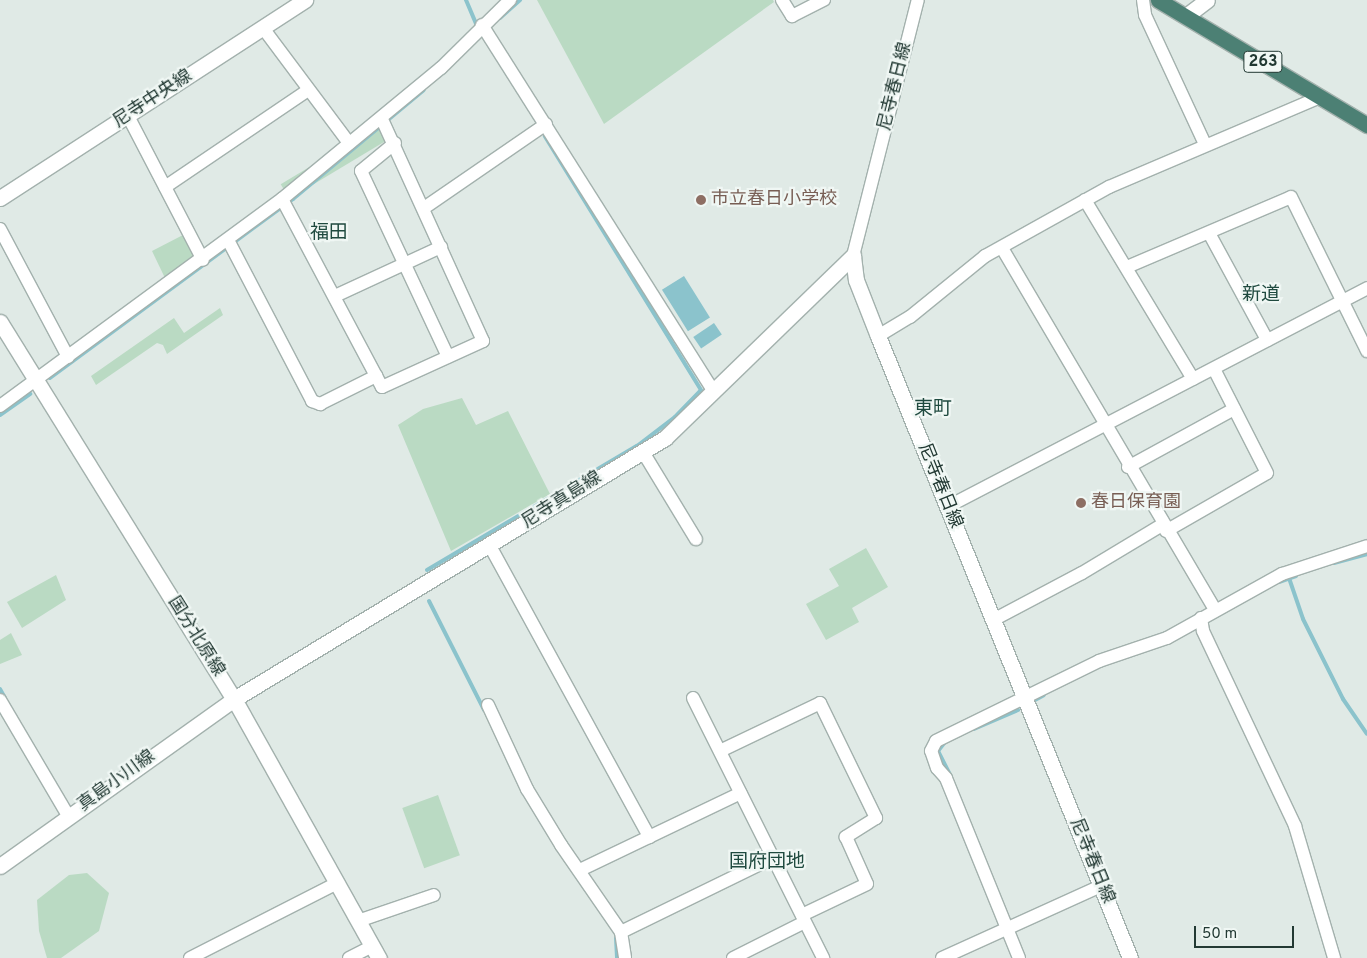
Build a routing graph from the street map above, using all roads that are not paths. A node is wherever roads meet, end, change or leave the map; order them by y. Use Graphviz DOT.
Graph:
graph roads {
  1 [pos="305,0"];
  2 [pos="510,0"];
  3 [pos="782,0"];
  4 [pos="824,0"];
  5 [pos="918,0"];
  6 [pos="1143,0"];
  7 [pos="1158,0"];
  8 [pos="1207,0"];
  9 [pos="1186,16"];
  10 [pos="263,28"];
  11 [pos="482,31"];
  12 [pos="308,91"];
  13 [pos="1320,97"];
  14 [pos="128,116"];
  15 [pos="385,123"];
  16 [pos="1367,125"];
  17 [pos="542,128"];
  18 [pos="349,143"];
  19 [pos="395,143"];
  20 [pos="1205,144"];
  21 [pos="165,187"];
  22 [pos="0,198"];
  23 [pos="282,199"];
  24 [pos="1085,200"];
  25 [pos="424,208"];
  26 [pos="0,229"];
  27 [pos="1209,233"];
  28 [pos="230,245"];
  29 [pos="441,246"];
  30 [pos="1002,248"];
  31 [pos="853,256"];
  32 [pos="203,260"];
  33 [pos="405,263"];
  34 [pos="1127,267"];
  35 [pos="1367,288"];
  36 [pos="335,296"];
  37 [pos="1341,302"];
  38 [pos="0,322"];
  39 [pos="878,336"];
  40 [pos="1267,340"];
  41 [pos="1367,352"];
  42 [pos="68,357"];
  43 [pos="448,357"];
  44 [pos="1214,369"];
  45 [pos="376,376"];
  46 [pos="1193,379"];
  47 [pos="36,380"];
  48 [pos="714,392"];
  49 [pos="0,406"];
  50 [pos="1234,409"];
  51 [pos="1105,426"];
  52 [pos="643,452"];
  53 [pos="1128,467"];
  54 [pos="947,507"];
  55 [pos="1164,528"];
  56 [pos="696,539"];
  57 [pos="490,546"];
  58 [pos="1367,546"];
  59 [pos="1215,610"];
  60 [pos="995,619"];
  61 [pos="1202,625"];
  62 [pos="693,698"];
  63 [pos="234,699"];
  64 [pos="1025,700"];
  65 [pos="488,706"];
  66 [pos="2,707"];
  67 [pos="720,751"];
  68 [pos="741,793"];
  69 [pos="69,817"];
  70 [pos="649,837"];
  71 [pos="773,858"];
  72 [pos="0,866"];
  73 [pos="580,870"];
  74 [pos="337,883"];
  75 [pos="1100,886"];
  76 [pos="434,895"];
  77 [pos="804,919"];
  78 [pos="358,921"];
  79 [pos="1010,925"];
  80 [pos="621,932"];
  81 [pos="376,952"];
  82 [pos="190,958"];
  83 [pos="349,958"];
  84 [pos="625,958"];
  85 [pos="733,958"];
  86 [pos="823,958"];
  87 [pos="942,958"];
  88 [pos="1019,958"];
  89 [pos="1130,958"];
  90 [pos="1334,958"];
  1 -- 10 [label="street, 尼寺中央線"];
  2 -- 11 [label="street"];
  3 -- 4 [label="street"];
  5 -- 31 [label="street, 尼寺春日線"];
  6 -- 20 [label="street"];
  7 -- 9 [label="highway, 263"];
  8 -- 9 [label="street"];
  9 -- 13 [label="highway, 263"];
  10 -- 12 [label="street"];
  10 -- 14 [label="street, 尼寺中央線"];
  11 -- 15 [label="street"];
  11 -- 17 [label="street"];
  12 -- 18 [label="street"];
  12 -- 21 [label="street"];
  13 -- 16 [label="highway, 263"];
  13 -- 20 [label="street"];
  14 -- 21 [label="street"];
  14 -- 22 [label="street, 尼寺中央線"];
  15 -- 18 [label="street"];
  15 -- 19 [label="street"];
  17 -- 25 [label="street"];
  17 -- 48 [label="street"];
  18 -- 23 [label="street"];
  19 -- 25 [label="street"];
  19 -- 33 [label="street"];
  20 -- 24 [label="street"];
  21 -- 32 [label="street"];
  23 -- 28 [label="street"];
  23 -- 36 [label="street"];
  24 -- 30 [label="street"];
  24 -- 34 [label="street"];
  25 -- 29 [label="street"];
  26 -- 42 [label="street"];
  27 -- 34 [label="street"];
  27 -- 37 [label="street"];
  27 -- 40 [label="street"];
  28 -- 32 [label="street"];
  28 -- 45 [label="street"];
  29 -- 33 [label="street"];
  29 -- 43 [label="street"];
  30 -- 39 [label="street"];
  30 -- 51 [label="street"];
  31 -- 39 [label="street, 尼寺春日線"];
  31 -- 48 [label="street, 尼寺真島線"];
  32 -- 42 [label="street"];
  33 -- 36 [label="street"];
  33 -- 43 [label="street"];
  34 -- 46 [label="street"];
  35 -- 37 [label="street"];
  36 -- 45 [label="street"];
  37 -- 40 [label="street"];
  37 -- 41 [label="street"];
  38 -- 47 [label="street, 国分北原線"];
  39 -- 54 [label="street, 尼寺春日線"];
  40 -- 44 [label="street"];
  42 -- 47 [label="street"];
  43 -- 45 [label="street"];
  44 -- 46 [label="street"];
  44 -- 50 [label="street"];
  46 -- 51 [label="street"];
  47 -- 49 [label="street"];
  47 -- 63 [label="street, 国分北原線"];
  48 -- 52 [label="street, 尼寺真島線"];
  50 -- 53 [label="street"];
  50 -- 55 [label="street"];
  51 -- 53 [label="street"];
  51 -- 54 [label="street"];
  52 -- 56 [label="street"];
  52 -- 57 [label="street, 尼寺真島線"];
  53 -- 55 [label="street"];
  54 -- 60 [label="street, 尼寺春日線"];
  55 -- 59 [label="street"];
  55 -- 60 [label="street"];
  57 -- 63 [label="street, 尼寺真島線"];
  57 -- 70 [label="street"];
  58 -- 59 [label="street"];
  59 -- 61 [label="street"];
  60 -- 64 [label="street, 尼寺春日線"];
  61 -- 64 [label="street"];
  61 -- 90 [label="street"];
  62 -- 67 [label="street"];
  63 -- 69 [label="street, 真島小川線"];
  63 -- 74 [label="street, 国分北原線"];
  64 -- 75 [label="street, 尼寺春日線"];
  64 -- 79 [label="street"];
  65 -- 73 [label="street"];
  66 -- 69 [label="street"];
  67 -- 68 [label="street"];
  67 -- 77 [label="street"];
  68 -- 70 [label="street"];
  68 -- 71 [label="street"];
  69 -- 72 [label="street, 真島小川線"];
  70 -- 73 [label="street"];
  71 -- 77 [label="street"];
  71 -- 80 [label="street"];
  73 -- 80 [label="street"];
  74 -- 78 [label="street, 国分北原線"];
  74 -- 82 [label="street"];
  75 -- 79 [label="street"];
  75 -- 89 [label="street, 尼寺春日線"];
  76 -- 78 [label="street"];
  77 -- 85 [label="street"];
  77 -- 86 [label="street"];
  78 -- 81 [label="street, 国分北原線"];
  79 -- 87 [label="street"];
  79 -- 88 [label="street"];
  80 -- 84 [label="street"];
  81 -- 83 [label="street"];
}
